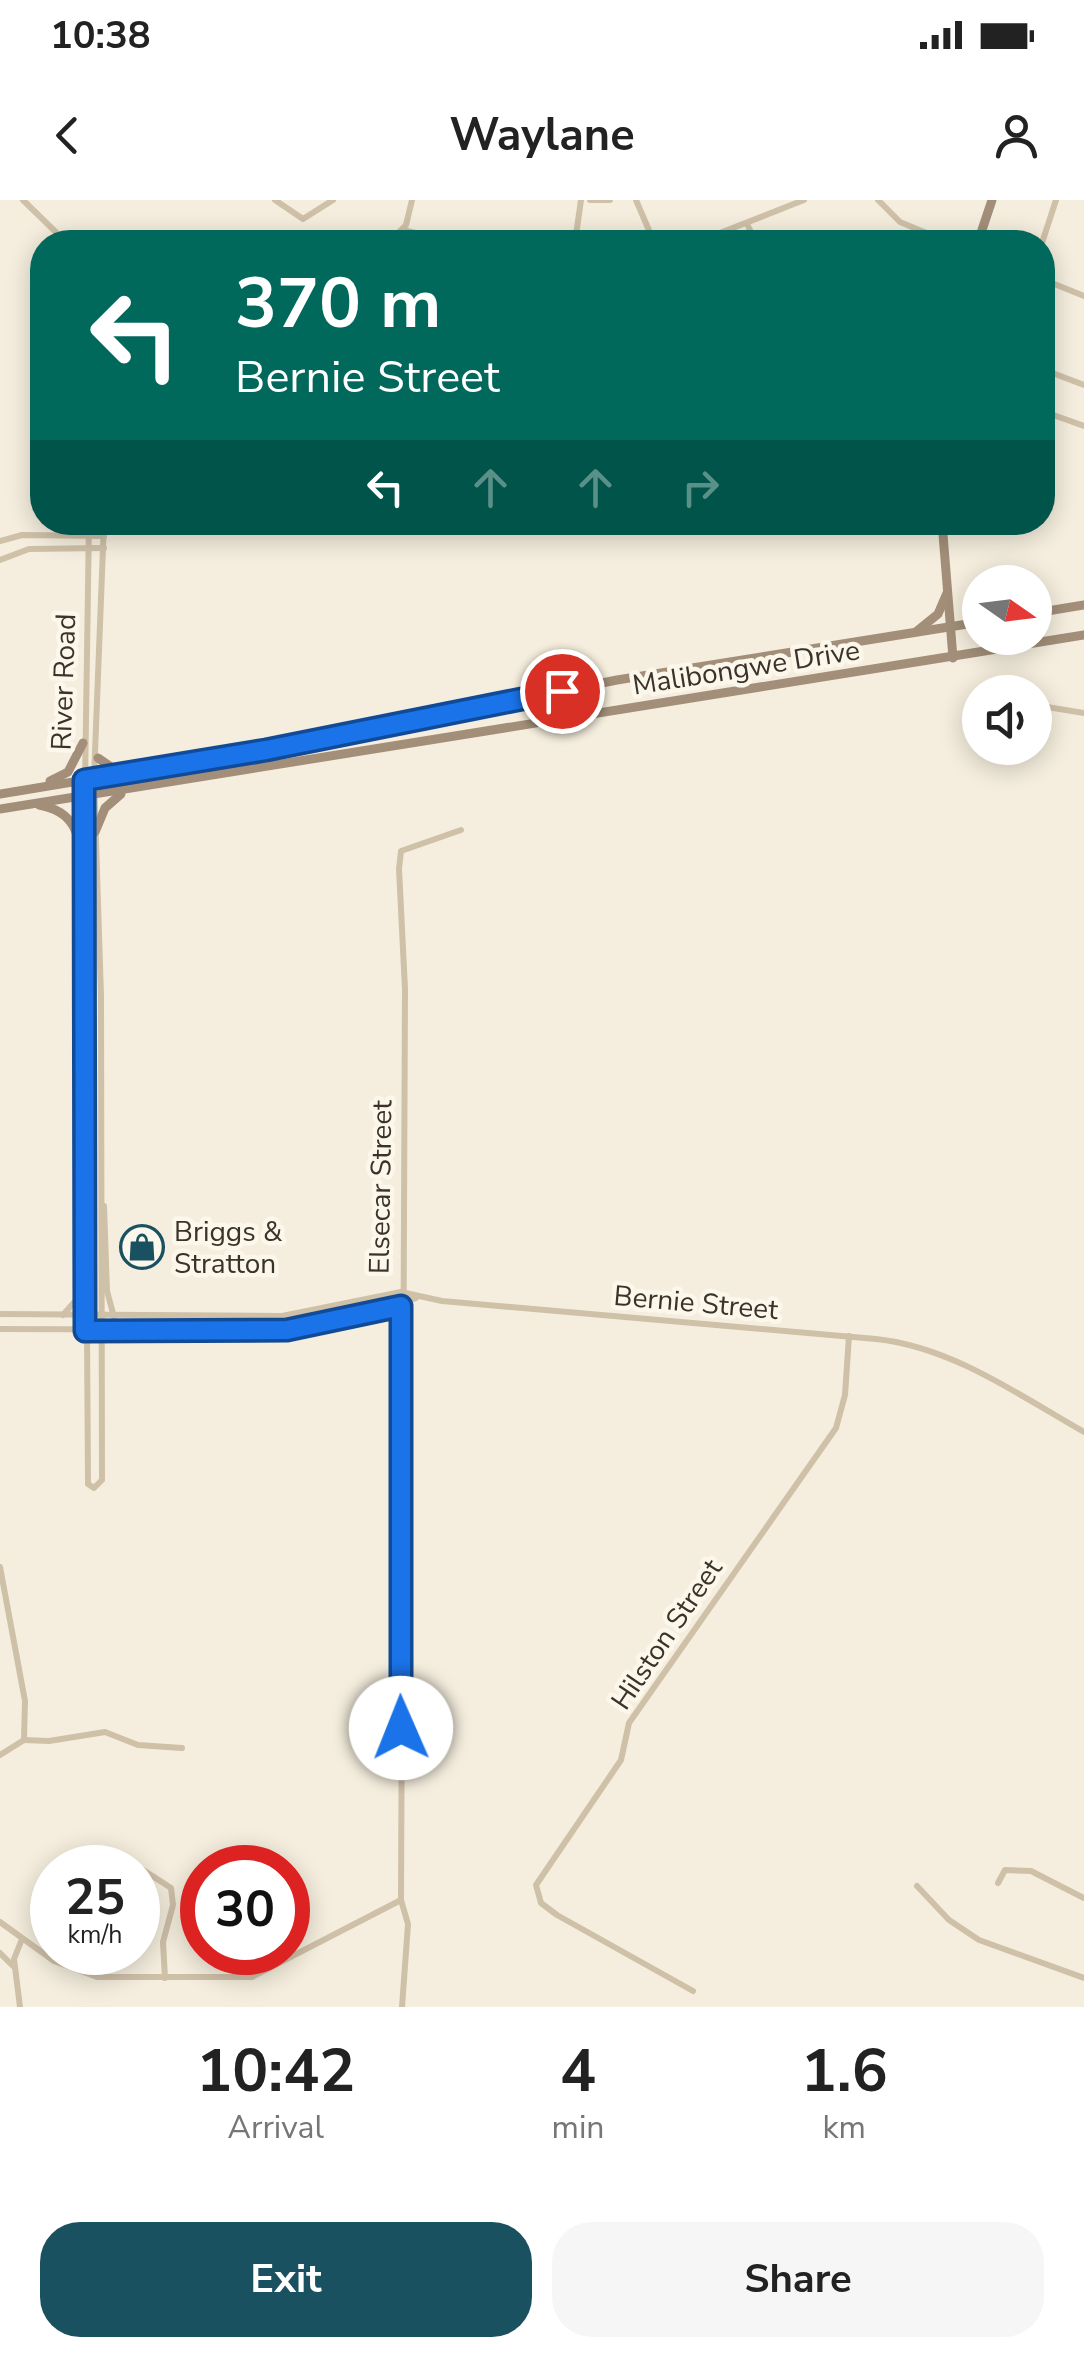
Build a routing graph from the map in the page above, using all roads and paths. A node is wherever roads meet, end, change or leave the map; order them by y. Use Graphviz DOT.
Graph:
graph roads {
  1 [pos="23,200"];
  2 [pos="275,200"];
  3 [pos="333,200"];
  4 [pos="412,200"];
  5 [pos="581,200"];
  6 [pos="590,200"];
  7 [pos="610,200"];
  8 [pos="636,200"];
  9 [pos="804,200"];
  10 [pos="878,200"];
  11 [pos="992,200"];
  12 [pos="1056,200"];
  13 [pos="747,224"];
  14 [pos="54,230"];
  15 [pos="403,230"];
  16 [pos="577,230"];
  17 [pos="649,230"];
  18 [pos="730,230"];
  19 [pos="750,230"];
  20 [pos="919,230"];
  21 [pos="982,230"];
  22 [pos="1046,230"];
  23 [pos="1055,285"];
  24 [pos="1084,296"];
  25 [pos="1055,374"];
  26 [pos="1084,385"];
  27 [pos="1055,416"];
  28 [pos="1084,426"];
  29 [pos="943,535"];
  30 [pos="89,536"];
  31 [pos="104,536"];
  32 [pos="0,541"];
  33 [pos="104,548"];
  34 [pos="90,550"];
  35 [pos="0,560"];
  36 [pos="948,589"];
  37 [pos="1084,605"];
  38 [pos="1052,610"];
  39 [pos="962,625"];
  40 [pos="952,626"];
  41 [pos="915,633"];
  42 [pos="1084,635"];
  43 [pos="954,658"];
  44 [pos="1052,708"];
  45 [pos="1084,713"];
  46 [pos="83,742"];
  47 [pos="98,758"];
  48 [pos="120,774"];
  49 [pos="89,779"];
  50 [pos="133,788"];
  51 [pos="28,790"];
  52 [pos="0,794"];
  53 [pos="89,796"];
  54 [pos="32,804"];
  55 [pos="0,809"];
  56 [pos="461,830"];
  57 [pos="95,832"];
  58 [pos="84,874"];
  59 [pos="101,1195"];
  60 [pos="85,1290"];
  61 [pos="401,1292"];
  62 [pos="416,1298"];
  63 [pos="401,1306"];
  64 [pos="0,1314"];
  65 [pos="62,1316"];
  66 [pos="85,1316"];
  67 [pos="114,1316"];
  68 [pos="99,1317"];
  69 [pos="0,1329"];
  70 [pos="99,1330"];
  71 [pos="85,1331"];
  72 [pos="849,1336"];
  73 [pos="1084,1432"];
  74 [pos="0,1567"];
  75 [pos="24,1740"];
  76 [pos="182,1748"];
  77 [pos="0,1754"];
  78 [pos="160,1881"];
  79 [pos="998,1883"];
  80 [pos="917,1886"];
  81 [pos="1084,1898"];
  82 [pos="401,1900"];
  83 [pos="0,1922"];
  84 [pos="22,1940"];
  85 [pos="0,1953"];
  86 [pos="14,1967"];
  87 [pos="166,1978"];
  88 [pos="1084,1978"];
  89 [pos="693,1990"];
  90 [pos="16,2005"];
  91 [pos="402,2007"];
  1 -- 14 [label="street"];
  2 -- 3 [label="street"];
  4 -- 15 [label="street"];
  5 -- 16 [label="street"];
  6 -- 7 [label="street"];
  8 -- 17 [label="street"];
  9 -- 13 [label="street"];
  10 -- 20 [label="street"];
  11 -- 21 [label="main road"];
  12 -- 22 [label="street"];
  13 -- 18 [label="street"];
  13 -- 19 [label="street"];
  23 -- 24 [label="street"];
  25 -- 26 [label="street"];
  27 -- 28 [label="street"];
  29 -- 36 [label="main road"];
  30 -- 31 [label="street"];
  30 -- 32 [label="street"];
  30 -- 34 [label="street, River Road"];
  31 -- 33 [label="street, River Road"];
  33 -- 34 [label="street"];
  33 -- 47 [label="street, River Road"];
  34 -- 35 [label="street"];
  34 -- 46 [label="street, River Road"];
  36 -- 40 [label="main road"];
  36 -- 41 [label="main road"];
  37 -- 38 [label="main road"];
  39 -- 40 [label="main road, Malibongwe Drive"];
  40 -- 41 [label="main road, Malibongwe Drive"];
  40 -- 43 [label="main road"];
  41 -- 48 [label="main road, Malibongwe Drive"];
  42 -- 43 [label="main road, Malibongwe Drive"];
  43 -- 50 [label="main road, Malibongwe Drive"];
  44 -- 45 [label="street"];
  46 -- 49 [label="street, River Road"];
  46 -- 51 [label="main road"];
  47 -- 48 [label="main road"];
  47 -- 49 [label="street, River Road"];
  48 -- 49 [label="main road, Malibongwe Drive"];
  49 -- 51 [label="main road, Malibongwe Drive"];
  49 -- 53 [label="street, River Road"];
  50 -- 53 [label="main road, Malibongwe Drive"];
  50 -- 57 [label="main road"];
  51 -- 52 [label="main road, Malibongwe Drive"];
  53 -- 54 [label="main road, Malibongwe Drive"];
  53 -- 57 [label="street, River Road"];
  53 -- 58 [label="street, River Road"];
  54 -- 55 [label="main road, Malibongwe Drive"];
  54 -- 58 [label="main road"];
  56 -- 61 [label="street, Elsecar Street"];
  57 -- 59 [label="street, River Road"];
  58 -- 60 [label="street, River Road"];
  59 -- 67 [label="street"];
  59 -- 68 [label="street, River Road"];
  60 -- 65 [label="street"];
  60 -- 66 [label="street, River Road"];
  61 -- 62 [label="street, Bernie Street"];
  61 -- 63 [label="street, Elsecar Street"];
  61 -- 67 [label="street"];
  62 -- 63 [label="street"];
  62 -- 72 [label="street, Bernie Street"];
  63 -- 70 [label="street"];
  63 -- 82 [label="street, Elsecar Street"];
  64 -- 65 [label="street"];
  65 -- 66 [label="street"];
  66 -- 68 [label="street"];
  66 -- 71 [label="street, River Road"];
  67 -- 68 [label="street"];
  68 -- 70 [label="street, River Road"];
  69 -- 71 [label="street"];
  70 -- 71 [label="street"];
  70 -- 71 [label="street, River Road"];
  72 -- 73 [label="street, Bernie Street"];
  72 -- 89 [label="street, Hilston Street"];
  74 -- 75 [label="street"];
  75 -- 76 [label="street"];
  75 -- 77 [label="street"];
  78 -- 87 [label="street"];
  79 -- 81 [label="street"];
  80 -- 88 [label="street"];
  82 -- 87 [label="street"];
  82 -- 91 [label="street, Elsecar Street"];
  83 -- 84 [label="street"];
  84 -- 86 [label="street"];
  84 -- 87 [label="street"];
  85 -- 86 [label="street"];
  86 -- 90 [label="street"];
}
